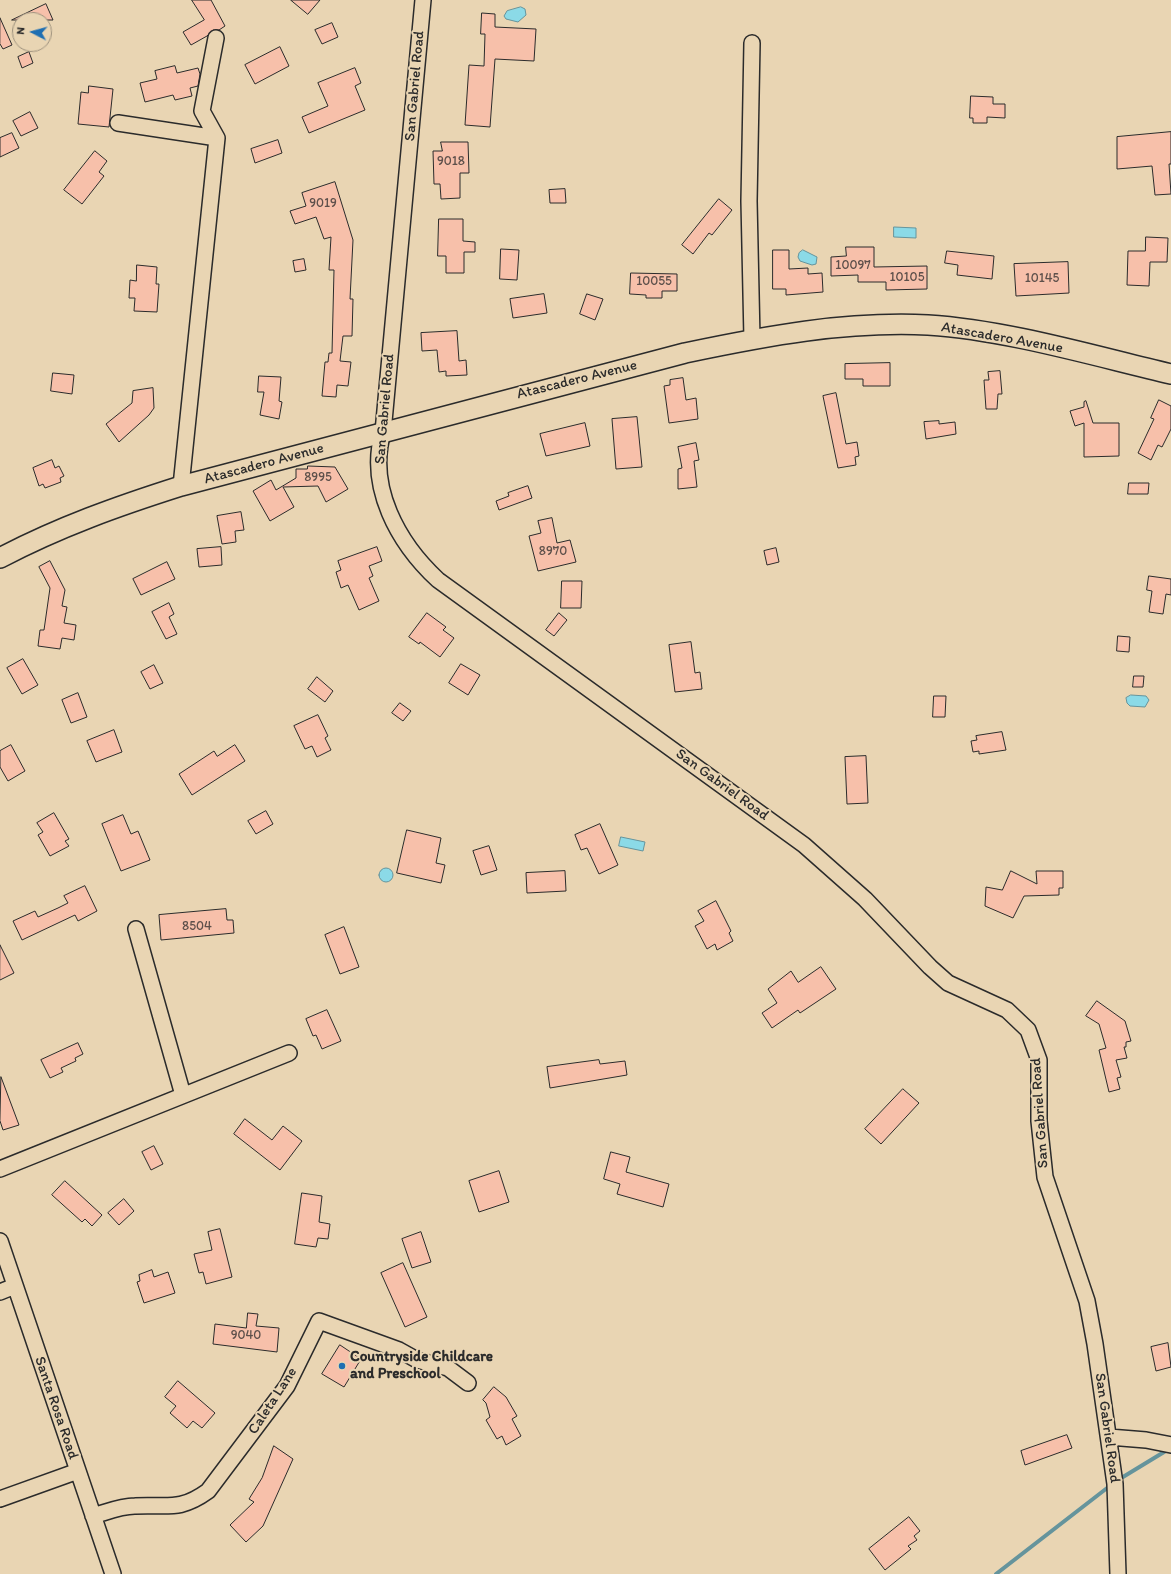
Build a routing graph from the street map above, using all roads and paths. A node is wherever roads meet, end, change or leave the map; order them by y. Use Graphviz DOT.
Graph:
graph roads {
  1 [pos="423,0"];
  2 [pos="216,38"];
  3 [pos="752,43"];
  4 [pos="118,123"];
  5 [pos="217,138"];
  6 [pos="752,339"];
  7 [pos="1171,374"];
  8 [pos="383,432"];
  9 [pos="181,486"];
  10 [pos="0,558"];
  11 [pos="136,929"];
  12 [pos="289,1053"];
  13 [pos="183,1096"];
  14 [pos="0,1169"];
  15 [pos="0,1241"];
  16 [pos="15,1286"];
  17 [pos="0,1292"];
  18 [pos="468,1383"];
  19 [pos="1109,1437"];
  20 [pos="1171,1445"];
  21 [pos="78,1471"];
  22 [pos="0,1499"];
  23 [pos="93,1516"];
  24 [pos="113,1574"];
  25 [pos="1118,1574"];
  1 -- 8 [label="street, San Gabriel Road"];
  2 -- 5 [label="street"];
  3 -- 6 [label="street"];
  4 -- 5 [label="street"];
  5 -- 9 [label="street"];
  6 -- 7 [label="main road, Atascadero Avenue"];
  6 -- 8 [label="main road, Atascadero Avenue"];
  8 -- 9 [label="main road, Atascadero Avenue"];
  8 -- 19 [label="street, San Gabriel Road"];
  9 -- 10 [label="main road, Atascadero Avenue"];
  11 -- 13 [label="street"];
  12 -- 13 [label="street"];
  13 -- 14 [label="street"];
  15 -- 16 [label="street, Santa Rosa Road"];
  16 -- 17 [label="street"];
  16 -- 21 [label="street, Santa Rosa Road"];
  18 -- 23 [label="street, Caleta Lane"];
  19 -- 20 [label="street"];
  19 -- 25 [label="street, San Gabriel Road"];
  21 -- 22 [label="street"];
  21 -- 23 [label="street, Santa Rosa Road"];
  23 -- 24 [label="street, Santa Rosa Road"];
}
